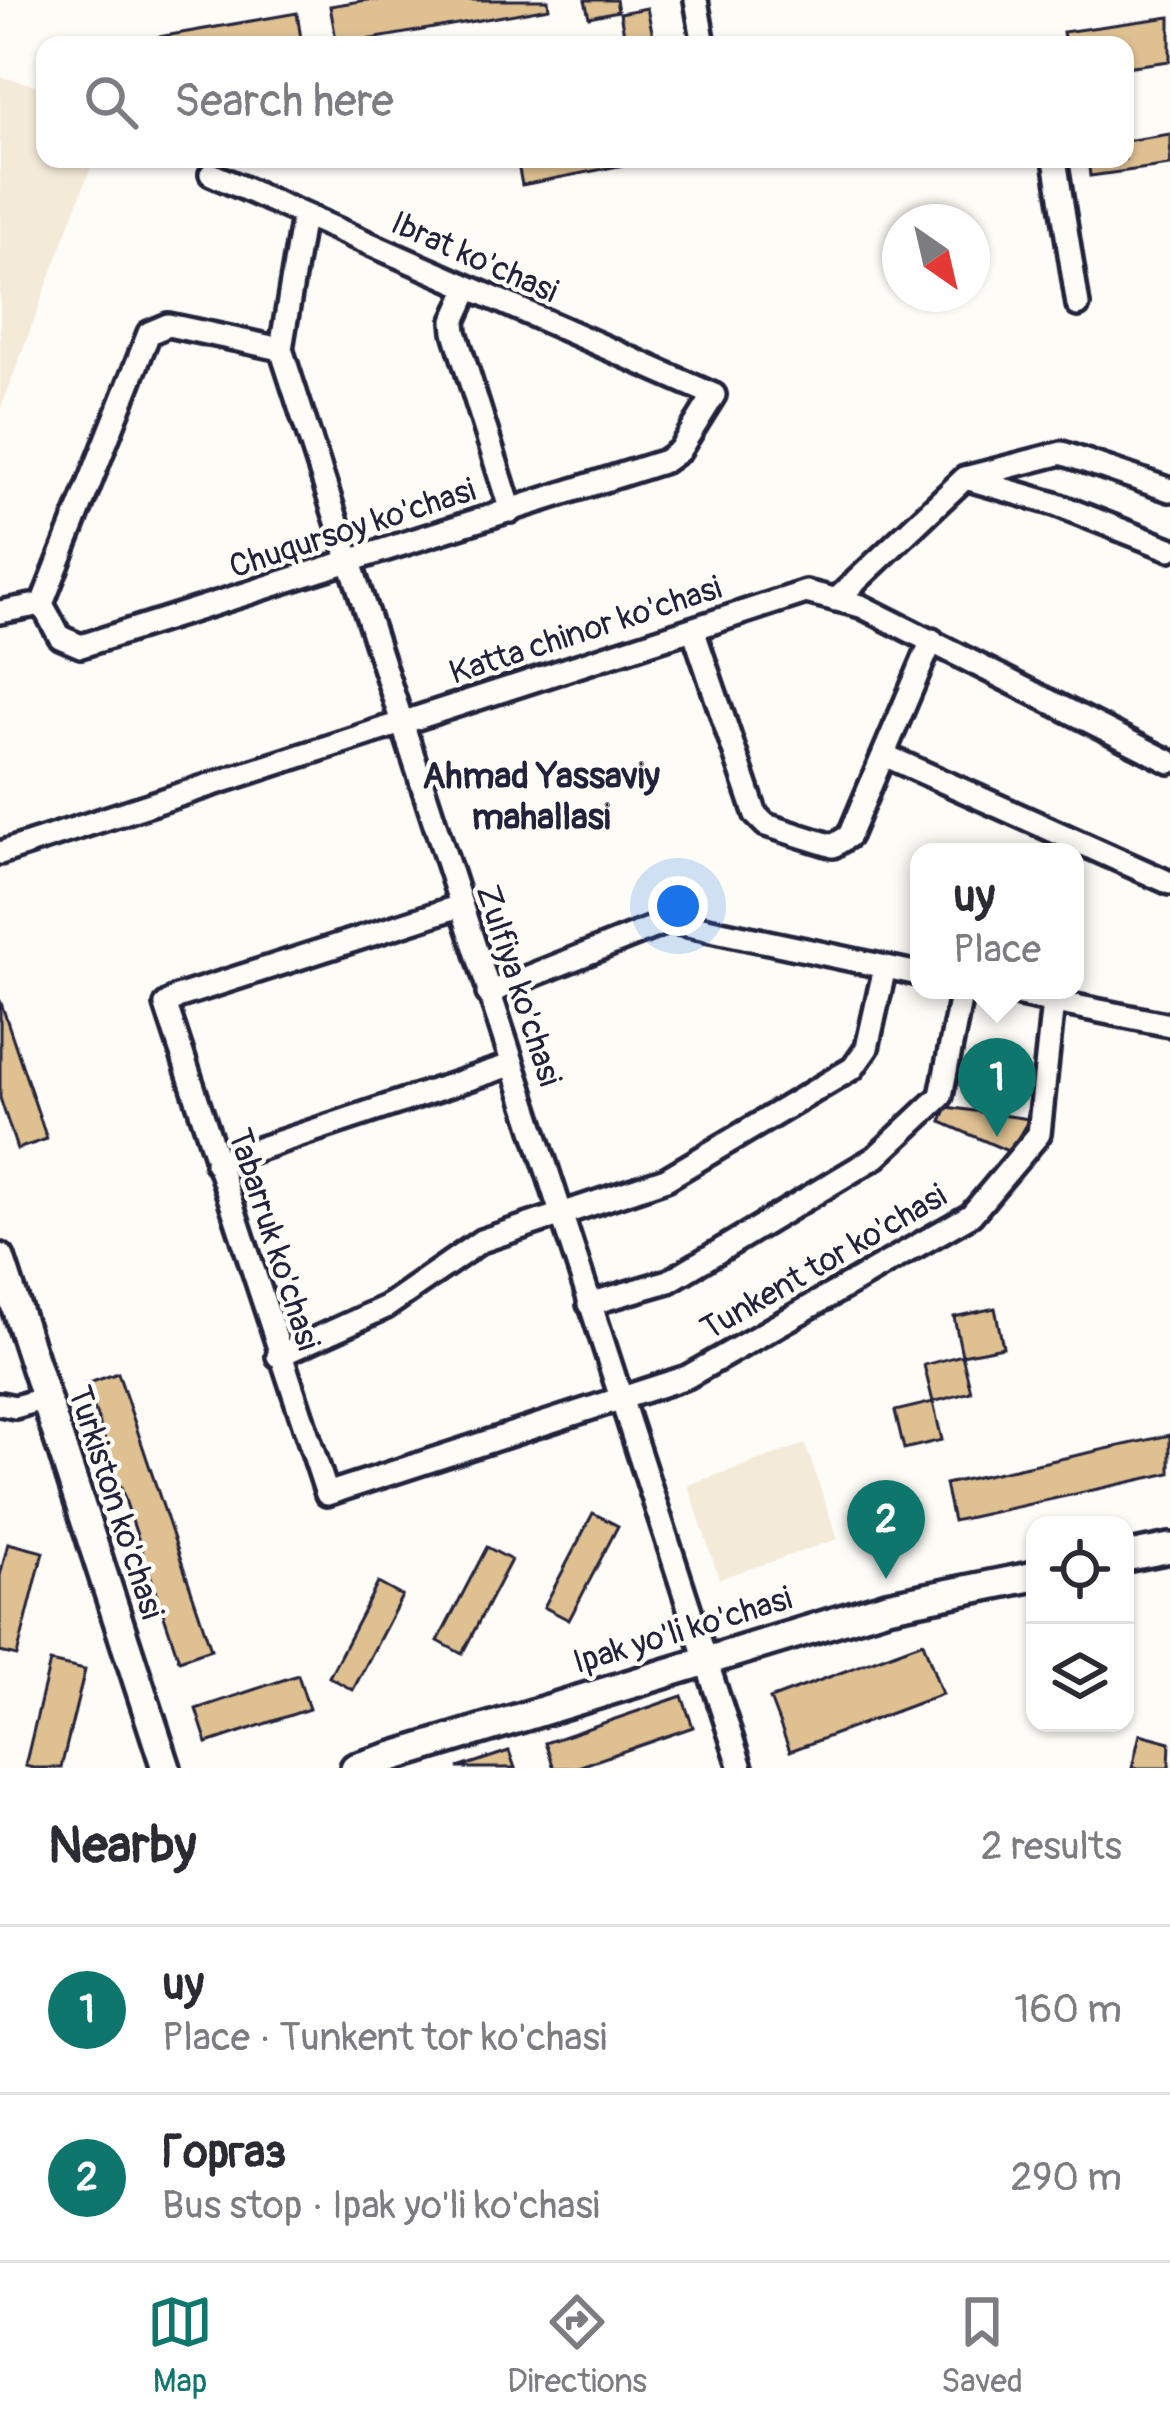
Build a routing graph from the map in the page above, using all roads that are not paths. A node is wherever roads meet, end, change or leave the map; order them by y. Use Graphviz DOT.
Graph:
graph roads {
  1 [pos="696,0"];
  2 [pos="702,36"];
  3 [pos="1055,168"];
  4 [pos="211,174"];
  5 [pos="303,216"];
  6 [pos="468,290"];
  7 [pos="1078,305"];
  8 [pos="281,349"];
  9 [pos="714,395"];
  10 [pos="965,478"];
  11 [pos="1170,490"];
  12 [pos="511,511"];
  13 [pos="1170,549"];
  14 [pos="350,563"];
  15 [pos="836,600"];
  16 [pos="42,604"];
  17 [pos="0,611"];
  18 [pos="693,629"];
  19 [pos="932,640"];
  20 [pos="401,724"];
  21 [pos="884,755"];
  22 [pos="1170,762"];
  23 [pos="1081,843"];
  24 [pos="1084,845"];
  25 [pos="0,853"];
  26 [pos="1170,883"];
  27 [pos="460,906"];
  28 [pos="885,967"];
  29 [pos="910,972"];
  30 [pos="488,993"];
  31 [pos="960,999"];
  32 [pos="1038,999"];
  33 [pos="1053,1002"];
  34 [pos="1170,1025"];
  35 [pos="511,1065"];
  36 [pos="216,1163"];
  37 [pos="560,1216"];
  38 [pos="0,1258"];
  39 [pos="589,1304"];
  40 [pos="278,1356"];
  41 [pos="46,1398"];
  42 [pos="623,1402"];
  43 [pos="0,1404"];
  44 [pos="1170,1548"];
  45 [pos="1134,1555"];
  46 [pos="1026,1578"];
  47 [pos="706,1658"];
  48 [pos="166,1768"];
  49 [pos="355,1768"];
  50 [pos="741,1768"];
  1 -- 2 [label="street"];
  3 -- 7 [label="street"];
  4 -- 5 [label="street, Ibrat ko'chasi"];
  5 -- 6 [label="street, Ibrat ko'chasi"];
  5 -- 8 [label="street, Zulfiya ko'chasi"];
  6 -- 9 [label="street, Ibrat ko'chasi"];
  6 -- 12 [label="street"];
  8 -- 14 [label="street, Zulfiya ko'chasi"];
  8 -- 16 [label="street"];
  9 -- 12 [label="street, Chuqursoy ko'chasi"];
  10 -- 11 [label="street"];
  10 -- 13 [label="street"];
  10 -- 15 [label="street"];
  12 -- 14 [label="street, Chuqursoy ko'chasi"];
  14 -- 16 [label="street, Chuqursoy ko'chasi"];
  14 -- 20 [label="street, Zulfiya ko'chasi"];
  15 -- 18 [label="street, Katta chinor ko'chasi"];
  15 -- 19 [label="street, Katta chinor ko'chasi"];
  16 -- 17 [label="street"];
  18 -- 20 [label="street, Katta chinor ko'chasi"];
  18 -- 21 [label="street"];
  19 -- 21 [label="street"];
  19 -- 22 [label="street, Katta chinor ko'chasi"];
  20 -- 25 [label="street, Katta chinor ko'chasi"];
  20 -- 27 [label="street, Zulfiya ko'chasi"];
  21 -- 23 [label="street"];
  24 -- 26 [label="street"];
  27 -- 30 [label="street, Zulfiya ko'chasi"];
  27 -- 36 [label="street, Tabarruk ko'chasi"];
  28 -- 29 [label="street"];
  28 -- 30 [label="street"];
  28 -- 37 [label="street"];
  30 -- 35 [label="street, Zulfiya ko'chasi"];
  31 -- 39 [label="street"];
  32 -- 33 [label="street"];
  33 -- 34 [label="street"];
  33 -- 42 [label="street, Tunkent tor ko'chasi"];
  35 -- 36 [label="street"];
  35 -- 37 [label="street, Zulfiya ko'chasi"];
  36 -- 40 [label="street, Tabarruk ko'chasi"];
  37 -- 39 [label="street, Zulfiya ko'chasi"];
  37 -- 40 [label="street"];
  38 -- 41 [label="main road, Turkiston ko'chasi"];
  39 -- 42 [label="street, Zulfiya ko'chasi"];
  40 -- 42 [label="street, Tabarruk ko'chasi"];
  41 -- 43 [label="street"];
  41 -- 48 [label="main road, Turkiston ko'chasi"];
  42 -- 47 [label="street, Zulfiya ko'chasi"];
  44 -- 45 [label="main road"];
  46 -- 47 [label="main road, Ipak yo'li ko'chasi"];
  47 -- 49 [label="main road, Ipak yo'li ko'chasi"];
  47 -- 50 [label="street, Zulfiya ko'chasi"];
}
